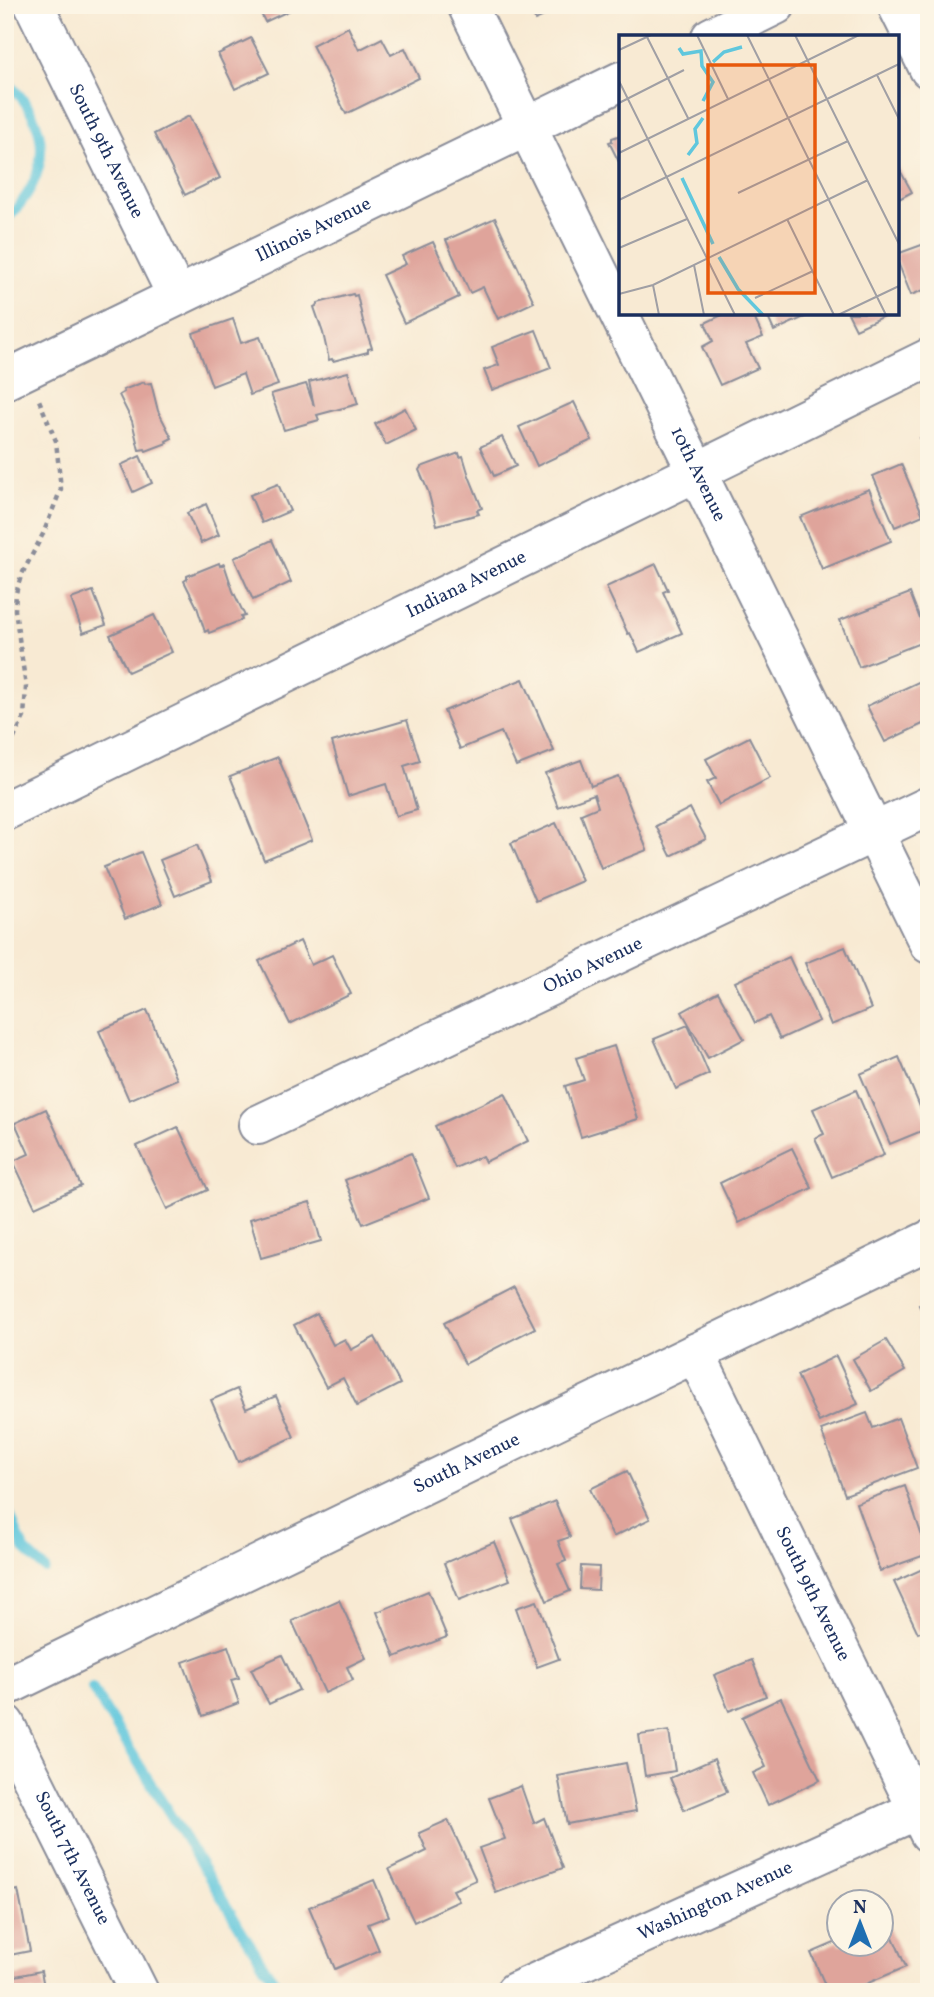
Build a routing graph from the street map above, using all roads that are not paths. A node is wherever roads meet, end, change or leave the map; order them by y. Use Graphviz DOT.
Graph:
graph roads {
  1 [pos="34,5"];
  2 [pos="467,5"];
  3 [pos="776,5"];
  4 [pos="897,5"];
  5 [pos="715,35"];
  6 [pos="929,69"];
  7 [pos="619,82"];
  8 [pos="526,127"];
  9 [pos="177,296"];
  10 [pos="929,358"];
  11 [pos="22,388"];
  12 [pos="696,472"];
  13 [pos="929,806"];
  14 [pos="5,811"];
  15 [pos="874,832"];
  16 [pos="929,944"];
  17 [pos="258,1125"];
  18 [pos="929,1240"];
  19 [pos="695,1353"];
  20 [pos="5,1687"];
  21 [pos="5,1724"];
  22 [pos="923,1822"];
  23 [pos="139,1992"];
  24 [pos="515,1992"];
  1 -- 9 [label="street, South 9th Avenue"];
  2 -- 8 [label="street, 10th Avenue"];
  3 -- 5 [label="street"];
  4 -- 6 [label="street"];
  7 -- 8 [label="street, Illinois Avenue"];
  8 -- 9 [label="street, Illinois Avenue"];
  8 -- 12 [label="street, 10th Avenue"];
  9 -- 11 [label="street, Illinois Avenue"];
  10 -- 12 [label="street, Indiana Avenue"];
  12 -- 14 [label="street, Indiana Avenue"];
  12 -- 15 [label="street, 10th Avenue"];
  13 -- 15 [label="street, Ohio Avenue"];
  15 -- 16 [label="street, 10th Avenue"];
  15 -- 17 [label="street, Ohio Avenue"];
  18 -- 19 [label="street, South Avenue"];
  19 -- 20 [label="street, South Avenue"];
  19 -- 22 [label="street, South 9th Avenue"];
  21 -- 23 [label="street, South 7th Avenue"];
  22 -- 24 [label="street, Washington Avenue"];
}
